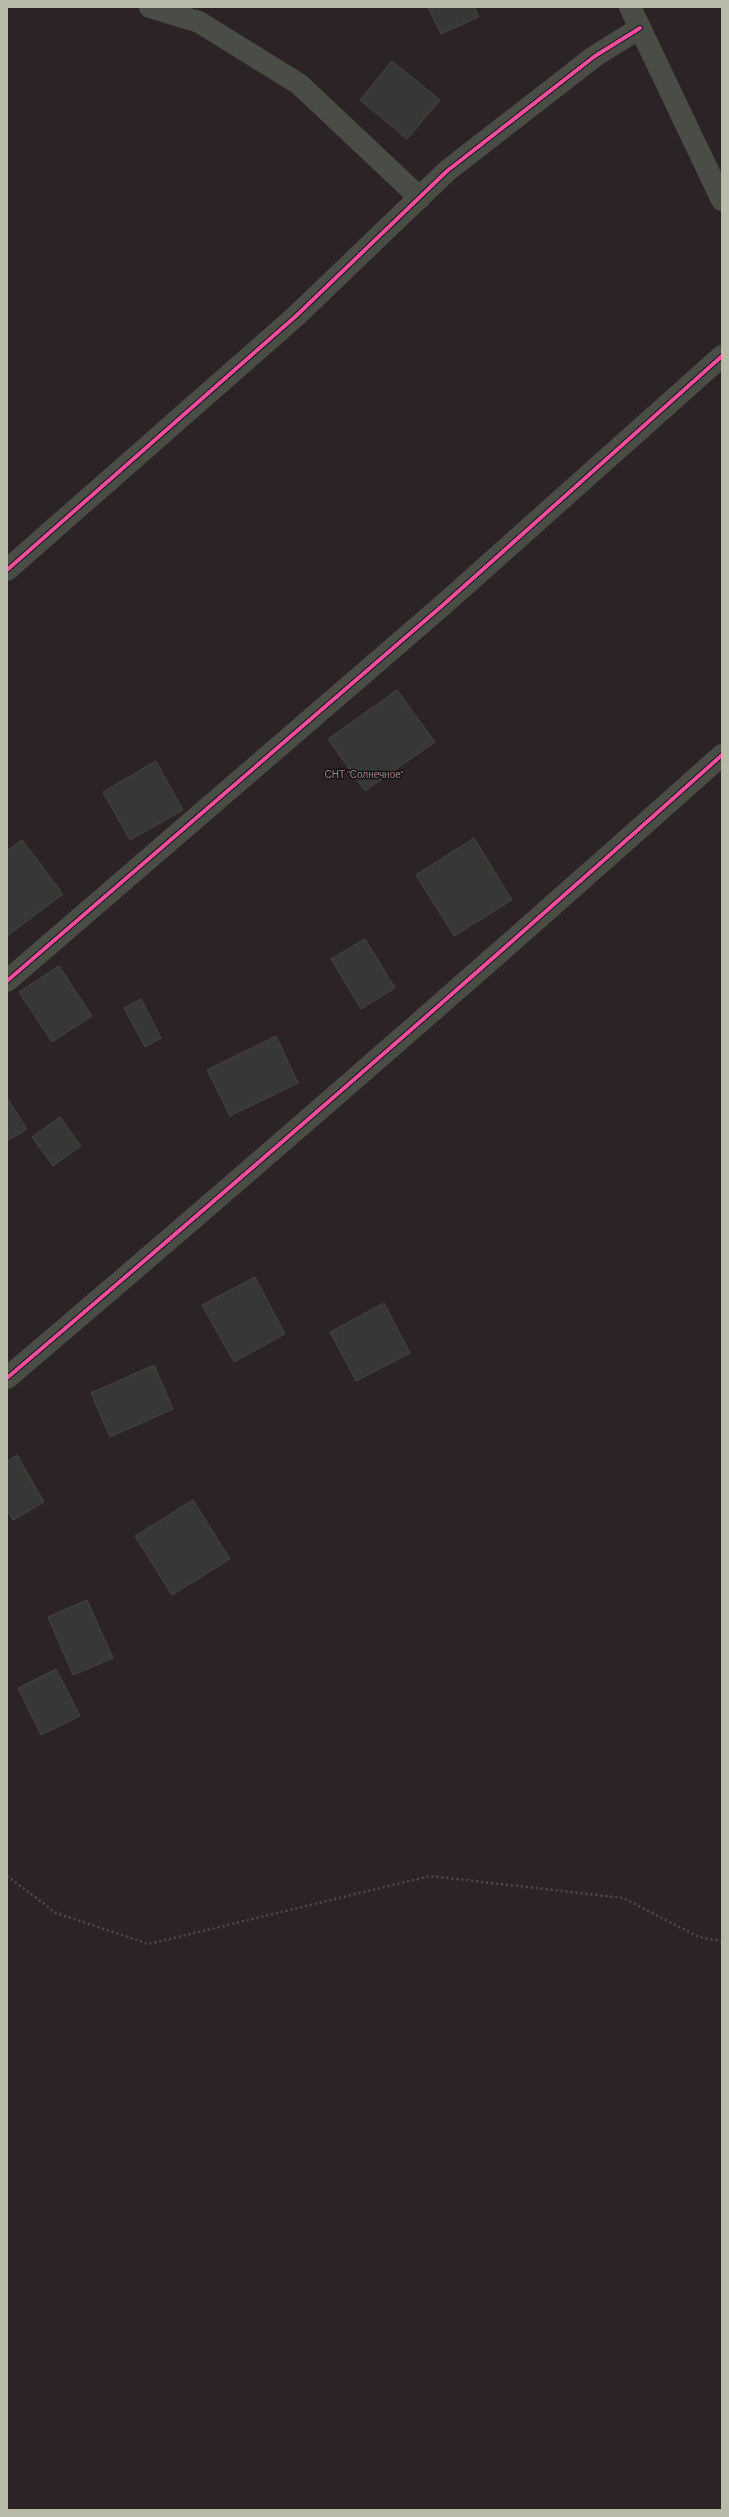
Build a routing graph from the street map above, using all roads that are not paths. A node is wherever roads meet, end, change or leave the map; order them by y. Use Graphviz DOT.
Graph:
graph roads {
  1 [pos="150,7"];
  2 [pos="630,7"];
  3 [pos="640,28"];
  4 [pos="420,198"];
  5 [pos="722,200"];
  6 [pos="722,356"];
  7 [pos="7,570"];
  8 [pos="722,755"];
  9 [pos="7,982"];
  10 [pos="7,1378"];
  1 -- 4 [label="street"];
  2 -- 3 [label="street"];
  3 -- 4 [label="street"];
  3 -- 5 [label="street"];
  4 -- 7 [label="street"];
  6 -- 9 [label="street"];
  8 -- 10 [label="street"];
}
